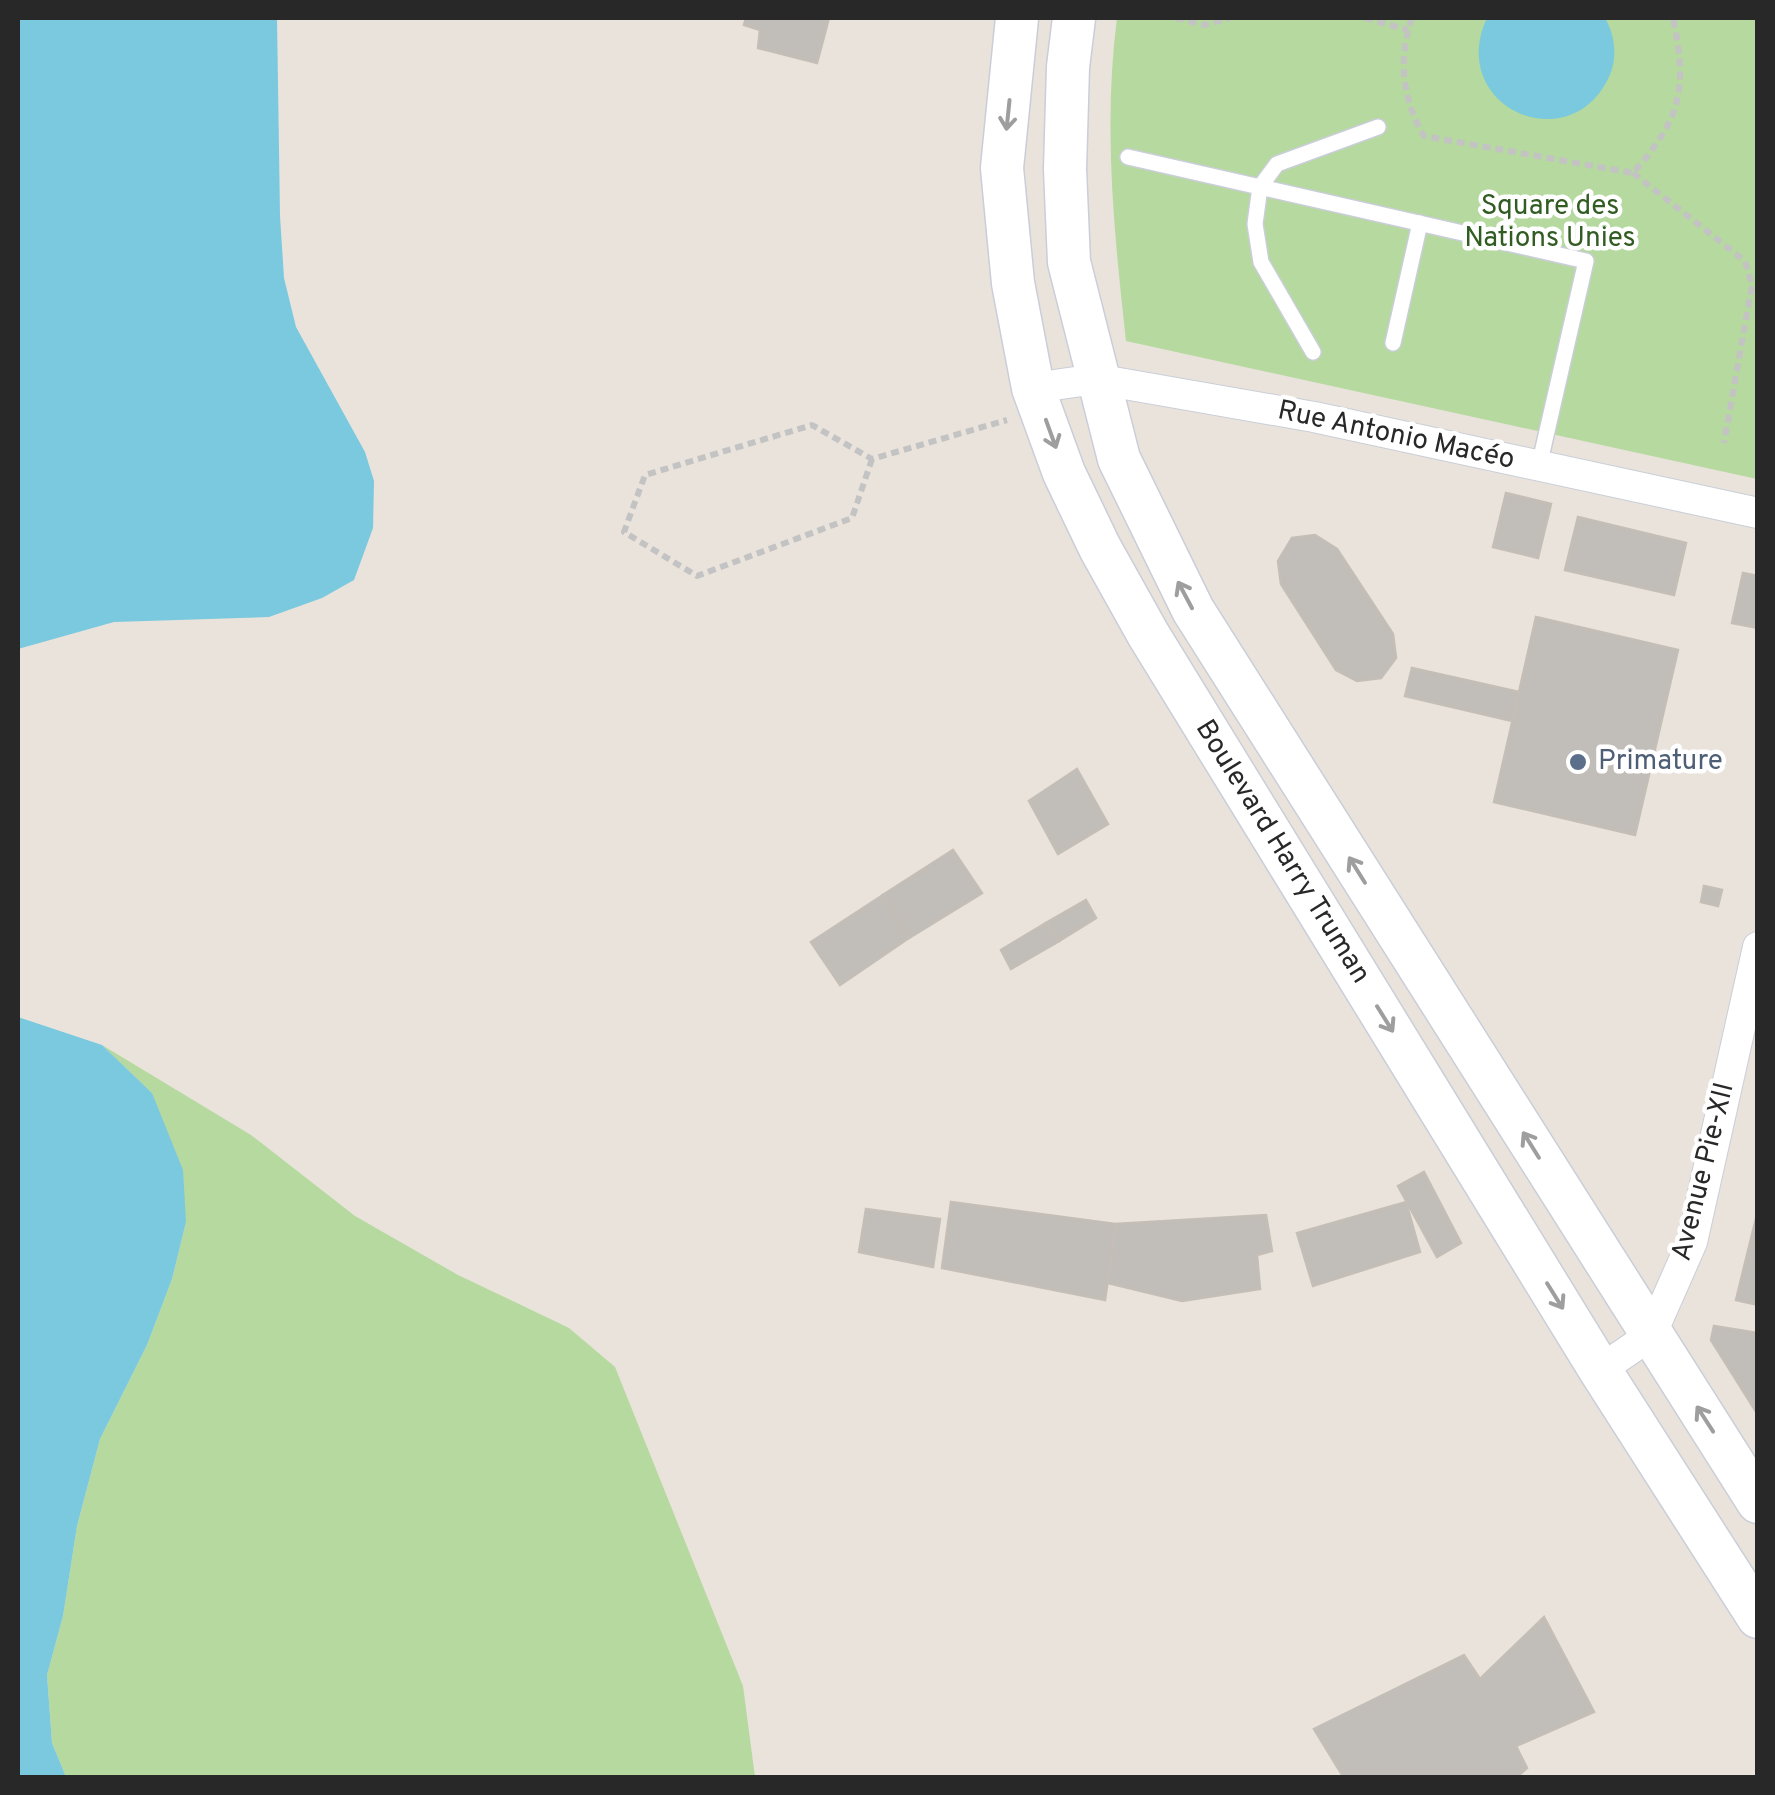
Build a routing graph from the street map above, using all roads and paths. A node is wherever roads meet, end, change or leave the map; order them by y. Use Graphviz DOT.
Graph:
graph roads {
  1 [pos="1017,18"];
  2 [pos="1074,18"];
  3 [pos="1176,18"];
  4 [pos="1230,18"];
  5 [pos="1365,18"];
  6 [pos="1412,18"];
  7 [pos="1674,18"];
  8 [pos="1408,30"];
  9 [pos="1378,126"];
  10 [pos="1128,157"];
  11 [pos="1632,173"];
  12 [pos="1260,187"];
  13 [pos="1420,223"];
  14 [pos="1393,343"];
  15 [pos="1313,352"];
  16 [pos="1096,378"];
  17 [pos="1038,399"];
  18 [pos="1724,442"];
  19 [pos="872,459"];
  20 [pos="1539,466"];
  21 [pos="1758,513"];
  22 [pos="1758,947"];
  23 [pos="1651,1335"];
  24 [pos="1600,1370"];
  25 [pos="1758,1502"];
  26 [pos="1758,1617"];
  1 -- 17 [label="main road, Boulevard Harry Truman, one-way"];
  2 -- 16 [label="main road, Boulevard Harry Truman"];
  3 -- 4 [label="path"];
  5 -- 8 [label="path"];
  6 -- 8 [label="path"];
  7 -- 11 [label="path"];
  8 -- 11 [label="path"];
  9 -- 12 [label="lane"];
  10 -- 12 [label="lane"];
  11 -- 18 [label="path"];
  12 -- 13 [label="lane"];
  12 -- 15 [label="lane"];
  13 -- 14 [label="lane"];
  13 -- 20 [label="lane"];
  16 -- 17 [label="street, Rue Antonio Macéo"];
  16 -- 20 [label="street, Rue Antonio Macéo"];
  23 -- 16 [label="main road, Boulevard Harry Truman, one-way"];
  17 -- 19 [label="path"];
  17 -- 24 [label="main road, Boulevard Harry Truman, one-way"];
  19 -- 19 [label="path"];
  20 -- 21 [label="street, Rue Antonio Macéo"];
  22 -- 23 [label="street, Avenue Pie-XII"];
  23 -- 24 [label="street"];
  25 -- 23 [label="main road, Boulevard Harry Truman, one-way"];
  24 -- 26 [label="main road, Boulevard Harry Truman"];
}
